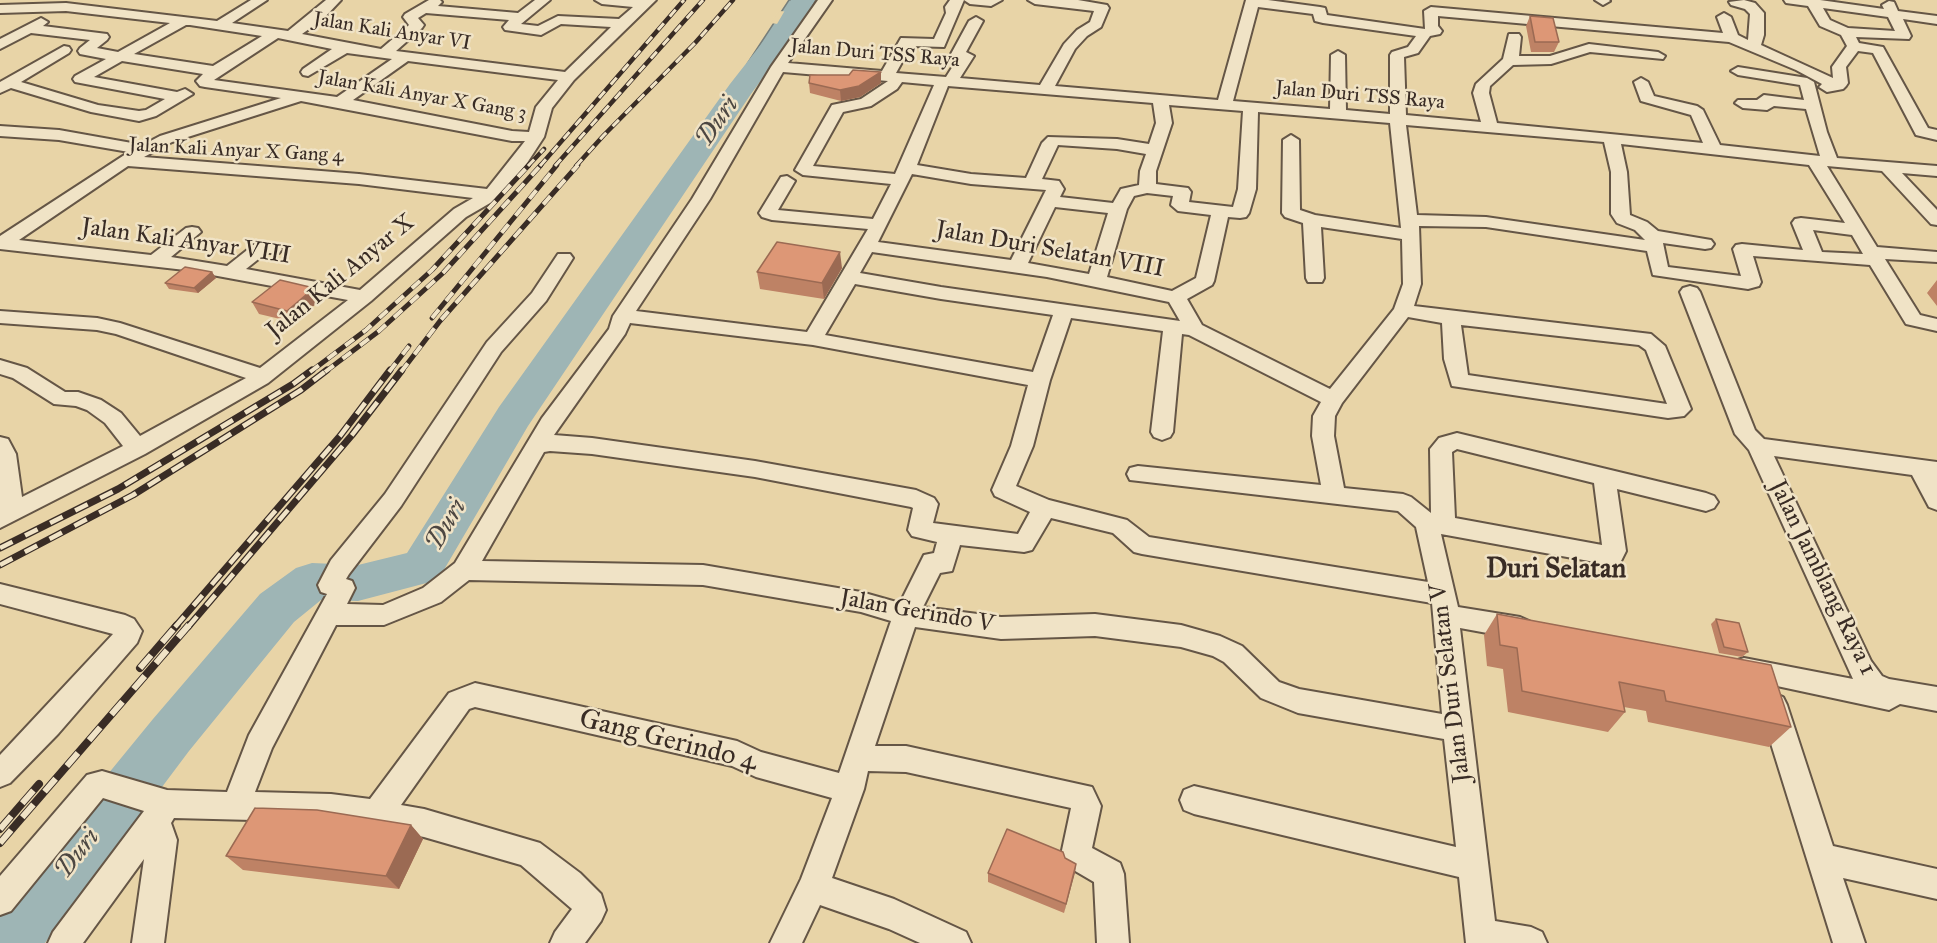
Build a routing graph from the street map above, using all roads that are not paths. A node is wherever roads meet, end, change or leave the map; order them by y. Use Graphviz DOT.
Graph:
graph roads {
  1 [pos="260,0"];
  2 [pos="334,0"];
  3 [pos="438,0"];
  4 [pos="543,0"];
  5 [pos="602,0"];
  6 [pos="825,0"];
  7 [pos="957,0"];
  8 [pos="970,0"];
  9 [pos="995,0"];
  10 [pos="1035,0"];
  11 [pos="1791,0"];
  12 [pos="1253,1"];
  13 [pos="1735,1"];
  14 [pos="646,2"];
  15 [pos="1074,2"];
  16 [pos="1813,3"];
  17 [pos="72,4"];
  18 [pos="1890,7"];
  19 [pos="0,9"];
  20 [pos="424,9"];
  21 [pos="104,12"];
  22 [pos="138,16"];
  23 [pos="521,17"];
  24 [pos="1724,17"];
  25 [pos="1937,20"];
  26 [pos="183,21"];
  27 [pos="976,21"];
  28 [pos="622,23"];
  29 [pos="220,26"];
  30 [pos="30,29"];
  31 [pos="110,32"];
  32 [pos="66,33"];
  33 [pos="1425,33"];
  34 [pos="275,34"];
  35 [pos="291,36"];
  36 [pos="1514,37"];
  37 [pos="1732,38"];
  38 [pos="1850,39"];
  39 [pos="3,41"];
  40 [pos="1752,46"];
  41 [pos="351,47"];
  42 [pos="64,50"];
  43 [pos="384,53"];
  44 [pos="1338,55"];
  45 [pos="122,56"];
  46 [pos="405,56"];
  47 [pos="1658,56"];
  48 [pos="1510,61"];
  49 [pos="778,67"];
  50 [pos="1738,71"];
  51 [pos="308,72"];
  52 [pos="893,76"];
  53 [pos="210,77"];
  54 [pos="569,77"];
  55 [pos="946,81"];
  56 [pos="1641,82"];
  57 [pos="4,85"];
  58 [pos="1808,86"];
  59 [pos="1838,86"];
  60 [pos="1046,88"];
  61 [pos="180,97"];
  62 [pos="301,97"];
  63 [pos="1160,99"];
  64 [pos="340,102"];
  65 [pos="1743,103"];
  66 [pos="1224,104"];
  67 [pos="1812,105"];
  68 [pos="1251,106"];
  69 [pos="1338,114"];
  70 [pos="1398,121"];
  71 [pos="1490,128"];
  72 [pos="0,131"];
  73 [pos="1937,135"];
  74 [pos="536,137"];
  75 [pos="1611,138"];
  76 [pos="1291,140"];
  77 [pos="144,150"];
  78 [pos="1154,150"];
  79 [pos="1714,150"];
  80 [pos="125,161"];
  81 [pos="1823,161"];
  82 [pos="1887,167"];
  83 [pos="1937,171"];
  84 [pos="904,174"];
  85 [pos="787,181"];
  86 [pos="1032,184"];
  87 [pos="1147,188"];
  88 [pos="491,195"];
  89 [pos="1049,201"];
  90 [pos="1118,209"];
  91 [pos="1221,211"];
  92 [pos="1312,220"];
  93 [pos="1937,220"];
  94 [pos="879,225"];
  95 [pos="1410,228"];
  96 [pos="1856,230"];
  97 [pos="192,232"];
  98 [pos="1654,242"];
  99 [pos="0,243"];
  100 [pos="1705,243"];
  101 [pos="868,246"];
  102 [pos="273,249"];
  103 [pos="1874,256"];
  104 [pos="1815,257"];
  105 [pos="1937,257"];
  106 [pos="564,258"];
  107 [pos="156,261"];
  108 [pos="1017,267"];
  109 [pos="231,272"];
  110 [pos="850,277"];
  111 [pos="1315,278"];
  112 [pos="1096,282"];
  113 [pos="1690,292"];
  114 [pos="364,297"];
  115 [pos="1175,297"];
  116 [pos="1089,310"];
  117 [pos="1402,310"];
  118 [pos="1064,311"];
  119 [pos="622,316"];
  120 [pos="0,317"];
  121 [pos="1451,318"];
  122 [pos="1173,325"];
  123 [pos="1937,325"];
  124 [pos="1194,328"];
  125 [pos="813,339"];
  126 [pos="0,367"];
  127 [pos="263,376"];
  128 [pos="1040,380"];
  129 [pos="1334,399"];
  130 [pos="1162,432"];
  131 [pos="0,445"];
  132 [pos="538,445"];
  133 [pos="1758,446"];
  134 [pos="137,448"];
  135 [pos="1928,469"];
  136 [pos="1138,474"];
  137 [pos="1604,477"];
  138 [pos="1334,496"];
  139 [pos="1937,501"];
  140 [pos="1706,502"];
  141 [pos="1044,508"];
  142 [pos="7,515"];
  143 [pos="1433,519"];
  144 [pos="951,536"];
  145 [pos="464,570"];
  146 [pos="1,592"];
  147 [pos="1445,605"];
  148 [pos="329,614"];
  149 [pos="906,615"];
  150 [pos="1539,627"];
  151 [pos="1715,664"];
  152 [pos="1762,673"];
  153 [pos="1937,699"];
  154 [pos="1937,708"];
  155 [pos="1456,729"];
  156 [pos="856,758"];
  157 [pos="0,774"];
  158 [pos="850,789"];
  159 [pos="1194,800"];
  160 [pos="236,805"];
  161 [pos="158,810"];
  162 [pos="377,814"];
  163 [pos="1821,858"];
  164 [pos="1473,866"];
  165 [pos="1937,884"];
  166 [pos="813,887"];
  167 [pos="0,900"];
  168 [pos="1481,939"];
  169 [pos="572,942"];
  170 [pos="64,943"];
  171 [pos="148,943"];
  172 [pos="786,943"];
  173 [pos="955,943"];
  174 [pos="1113,943"];
  175 [pos="1531,943"];
  176 [pos="1850,943"];
  1 -- 29 [label="street"];
  2 -- 35 [label="street"];
  3 -- 20 [label="street"];
  4 -- 23 [label="street"];
  5 -- 14 [label="street"];
  6 -- 49 [label="street"];
  7 -- 52 [label="street"];
  8 -- 9 [label="street"];
  10 -- 15 [label="street"];
  11 -- 16 [label="street"];
  12 -- 33 [label="street"];
  12 -- 66 [label="street"];
  13 -- 40 [label="street"];
  14 -- 28 [label="street, Jalan Kali Anyar X"];
  15 -- 60 [label="street"];
  16 -- 18 [label="street"];
  16 -- 38 [label="street"];
  17 -- 19 [label="street, Jalan Kali Anyar VI"];
  17 -- 21 [label="street, Jalan Kali Anyar VI"];
  17 -- 30 [label="street"];
  18 -- 25 [label="street"];
  18 -- 38 [label="street"];
  20 -- 23 [label="street"];
  20 -- 43 [label="street"];
  21 -- 22 [label="street, Jalan Kali Anyar VI"];
  21 -- 32 [label="street"];
  22 -- 26 [label="street, Jalan Kali Anyar VI"];
  22 -- 31 [label="street"];
  23 -- 28 [label="street"];
  24 -- 37 [label="street"];
  26 -- 29 [label="street, Jalan Kali Anyar VI"];
  26 -- 45 [label="street"];
  27 -- 55 [label="street"];
  28 -- 54 [label="street, Jalan Kali Anyar X"];
  29 -- 34 [label="street, Jalan Kali Anyar VI"];
  30 -- 32 [label="street"];
  30 -- 39 [label="street"];
  31 -- 32 [label="street"];
  31 -- 45 [label="street, Jalan Kali Anyar X Gang 3"];
  33 -- 37 [label="street"];
  33 -- 70 [label="street"];
  34 -- 35 [label="street, Jalan Kali Anyar VI"];
  34 -- 53 [label="street"];
  35 -- 41 [label="street, Jalan Kali Anyar VI"];
  36 -- 48 [label="street"];
  37 -- 40 [label="street"];
  38 -- 59 [label="street"];
  38 -- 73 [label="street"];
  40 -- 59 [label="street"];
  41 -- 43 [label="street, Jalan Kali Anyar VI"];
  41 -- 51 [label="street"];
  42 -- 57 [label="street"];
  43 -- 46 [label="street, Jalan Kali Anyar VI"];
  44 -- 69 [label="street"];
  45 -- 53 [label="street, Jalan Kali Anyar X Gang 3"];
  45 -- 61 [label="street"];
  46 -- 54 [label="street, Jalan Kali Anyar VI"];
  46 -- 64 [label="street"];
  47 -- 48 [label="street"];
  48 -- 71 [label="street"];
  49 -- 52 [label="street, Jalan Duri TSS Raya"];
  49 -- 119 [label="street"];
  50 -- 58 [label="street"];
  52 -- 55 [label="street, Jalan Duri TSS Raya"];
  52 -- 84 [label="street"];
  53 -- 61 [label="street"];
  53 -- 62 [label="street, Jalan Kali Anyar X Gang 3"];
  54 -- 74 [label="street, Jalan Kali Anyar X"];
  55 -- 60 [label="street, Jalan Duri TSS Raya"];
  55 -- 84 [label="street"];
  56 -- 79 [label="street"];
  57 -- 61 [label="street"];
  58 -- 59 [label="street"];
  58 -- 67 [label="street"];
  60 -- 63 [label="street, Jalan Duri TSS Raya"];
  62 -- 64 [label="street, Jalan Kali Anyar X Gang 3"];
  62 -- 77 [label="street, Jalan Kali Anyar X Gang 3"];
  63 -- 66 [label="street, Jalan Duri TSS Raya"];
  63 -- 78 [label="street"];
  64 -- 74 [label="street, Jalan Kali Anyar X Gang 3"];
  65 -- 67 [label="street"];
  66 -- 68 [label="street, Jalan Duri TSS Raya"];
  67 -- 81 [label="street"];
  68 -- 69 [label="street, Jalan Duri TSS Raya"];
  68 -- 91 [label="street"];
  69 -- 70 [label="street, Jalan Duri TSS Raya"];
  70 -- 71 [label="street, Jalan Duri TSS Raya"];
  70 -- 95 [label="street"];
  71 -- 75 [label="street, Jalan Duri TSS Raya"];
  72 -- 77 [label="street"];
  74 -- 88 [label="street, Jalan Kali Anyar X"];
  75 -- 79 [label="street, Jalan Duri TSS Raya"];
  75 -- 98 [label="street"];
  76 -- 92 [label="street"];
  77 -- 80 [label="street, Jalan Kali Anyar X Gang 3"];
  78 -- 86 [label="street"];
  78 -- 87 [label="street"];
  79 -- 81 [label="street, Jalan Duri TSS Raya"];
  80 -- 88 [label="street, Jalan Kali Anyar X Gang 4"];
  80 -- 99 [label="street, Jalan Kali Anyar X Gang 4"];
  81 -- 82 [label="street, Jalan Duri TSS Raya"];
  81 -- 96 [label="street"];
  82 -- 83 [label="street, Jalan Duri TSS Raya"];
  82 -- 93 [label="street"];
  84 -- 86 [label="street"];
  84 -- 94 [label="street"];
  85 -- 94 [label="street"];
  86 -- 89 [label="street"];
  87 -- 90 [label="street"];
  87 -- 91 [label="street"];
  88 -- 114 [label="street, Jalan Kali Anyar X"];
  89 -- 90 [label="street"];
  89 -- 108 [label="street"];
  90 -- 112 [label="street"];
  91 -- 115 [label="street"];
  92 -- 95 [label="street"];
  92 -- 111 [label="street"];
  94 -- 101 [label="street"];
  95 -- 98 [label="street"];
  95 -- 117 [label="street"];
  96 -- 103 [label="street"];
  96 -- 104 [label="street"];
  97 -- 107 [label="street"];
  98 -- 100 [label="street"];
  98 -- 104 [label="street"];
  99 -- 107 [label="street, Jalan Kali Anyar VIII"];
  101 -- 108 [label="street, Jalan Duri Selatan VIII"];
  101 -- 110 [label="street"];
  102 -- 109 [label="street"];
  103 -- 104 [label="street"];
  103 -- 105 [label="street"];
  103 -- 123 [label="street"];
  106 -- 148 [label="street"];
  107 -- 109 [label="street, Jalan Kali Anyar VIII"];
  108 -- 112 [label="street, Jalan Duri Selatan VIII"];
  109 -- 114 [label="street, Jalan Kali Anyar VIII"];
  110 -- 118 [label="street"];
  110 -- 125 [label="street"];
  112 -- 115 [label="street, Jalan Duri Selatan VIII"];
  112 -- 116 [label="street"];
  113 -- 133 [label="street, Jalan Jamblang Raya 1"];
  114 -- 127 [label="street, Jalan Kali Anyar X"];
  115 -- 124 [label="street, Jalan Duri Selatan VIII"];
  117 -- 121 [label="street"];
  117 -- 129 [label="street"];
  118 -- 122 [label="street"];
  118 -- 128 [label="street"];
  119 -- 125 [label="street"];
  119 -- 132 [label="street"];
  120 -- 127 [label="street"];
  121 -- 121 [label="street"];
  122 -- 124 [label="street"];
  122 -- 130 [label="street"];
  124 -- 129 [label="street"];
  125 -- 128 [label="street"];
  126 -- 134 [label="street"];
  127 -- 134 [label="street, Jalan Kali Anyar X"];
  128 -- 141 [label="street"];
  129 -- 138 [label="street"];
  131 -- 142 [label="street"];
  132 -- 144 [label="street"];
  132 -- 145 [label="street"];
  133 -- 135 [label="street, Jalan Jamblang Raya 1"];
  133 -- 153 [label="street, Jalan Jamblang Raya 1"];
  134 -- 142 [label="street, Jalan Kali Anyar X"];
  135 -- 139 [label="street, Jalan Jamblang Raya 1"];
  136 -- 138 [label="street"];
  137 -- 140 [label="street"];
  137 -- 143 [label="street, Jalan Duri Selatan V"];
  137 -- 143 [label="street"];
  138 -- 143 [label="street"];
  141 -- 144 [label="street"];
  141 -- 147 [label="street"];
  143 -- 147 [label="street, Jalan Duri Selatan V"];
  144 -- 149 [label="street"];
  145 -- 148 [label="street"];
  145 -- 149 [label="street, Jalan Gerindo V"];
  146 -- 157 [label="street"];
  147 -- 150 [label="street"];
  147 -- 155 [label="street, Jalan Duri Selatan V"];
  148 -- 160 [label="street"];
  149 -- 155 [label="street, Jalan Gerindo V"];
  149 -- 156 [label="street"];
  151 -- 152 [label="street"];
  152 -- 154 [label="street"];
  152 -- 163 [label="street"];
  155 -- 164 [label="street, Jalan Duri Selatan V"];
  156 -- 158 [label="street"];
  156 -- 174 [label="street"];
  158 -- 162 [label="street, Gang Gerindo 4"];
  158 -- 166 [label="street"];
  159 -- 164 [label="street"];
  160 -- 161 [label="street"];
  160 -- 162 [label="street"];
  161 -- 167 [label="street"];
  161 -- 170 [label="street"];
  161 -- 171 [label="street"];
  162 -- 169 [label="street"];
  163 -- 165 [label="street"];
  163 -- 176 [label="street"];
  164 -- 168 [label="street, Jalan Duri Selatan V"];
  166 -- 172 [label="street"];
  166 -- 173 [label="street"];
  168 -- 175 [label="street"];
}
